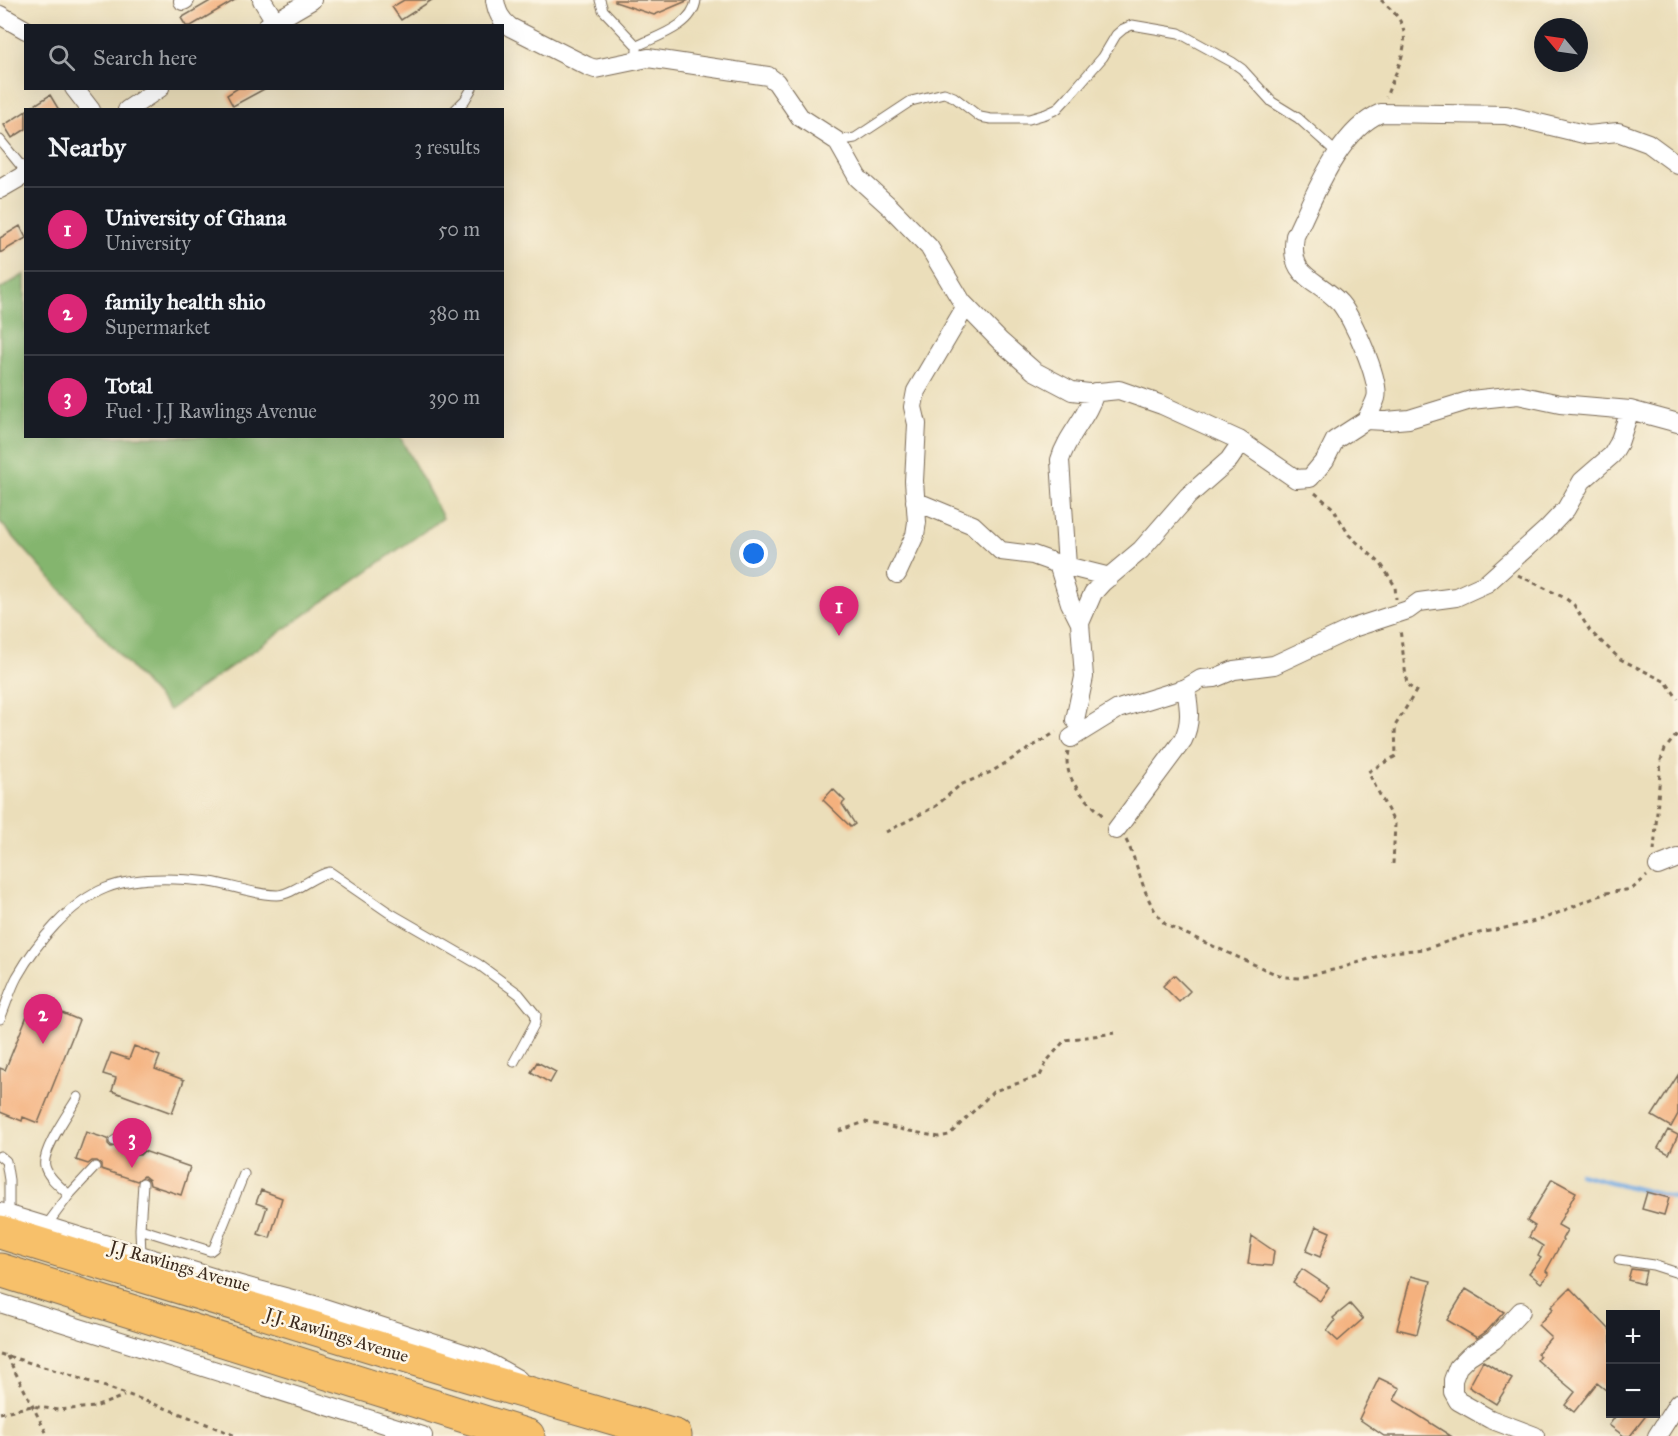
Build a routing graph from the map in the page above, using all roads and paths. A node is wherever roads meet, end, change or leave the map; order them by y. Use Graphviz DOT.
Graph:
graph roads {
  1 [pos="262,0"];
  2 [pos="312,0"];
  3 [pos="495,0"];
  4 [pos="600,0"];
  5 [pos="696,0"];
  6 [pos="1381,0"];
  7 [pos="0,15"];
  8 [pos="271,23"];
  9 [pos="24,29"];
  10 [pos="637,53"];
  11 [pos="76,90"];
  12 [pos="157,90"];
  13 [pos="471,90"];
  14 [pos="89,108"];
  15 [pos="130,108"];
  16 [pos="457,108"];
  17 [pos="1381,113"];
  18 [pos="0,140"];
  19 [pos="837,141"];
  20 [pos="1336,153"];
  21 [pos="1678,165"];
  22 [pos="24,170"];
  23 [pos="24,174"];
  24 [pos="0,189"];
  25 [pos="966,306"];
  26 [pos="1095,392"];
  27 [pos="1630,410"];
  28 [pos="1366,420"];
  29 [pos="1678,423"];
  30 [pos="1239,440"];
  31 [pos="1311,490"];
  32 [pos="915,501"];
  33 [pos="1063,565"];
  34 [pos="1504,568"];
  35 [pos="897,574"];
  36 [pos="1110,577"];
  37 [pos="1398,608"];
  38 [pos="1399,619"];
  39 [pos="1080,622"];
  40 [pos="1186,688"];
  41 [pos="1678,699"];
  42 [pos="1075,720"];
  43 [pos="1678,733"];
  44 [pos="1071,738"];
  45 [pos="1116,830"];
  46 [pos="886,832"];
  47 [pos="1678,858"];
  48 [pos="1393,864"];
  49 [pos="1658,866"];
  50 [pos="0,1019"];
  51 [pos="1115,1033"];
  52 [pos="514,1062"];
  53 [pos="78,1097"];
  54 [pos="839,1131"];
  55 [pos="114,1141"];
  56 [pos="138,1149"];
  57 [pos="0,1156"];
  58 [pos="95,1167"];
  59 [pos="244,1174"];
  60 [pos="143,1183"];
  61 [pos="69,1195"];
  62 [pos="3,1220"];
  63 [pos="46,1226"];
  64 [pos="140,1229"];
  65 [pos="141,1255"];
  66 [pos="1619,1260"];
  67 [pos="0,1270"];
  68 [pos="1678,1273"];
  69 [pos="0,1303"];
  70 [pos="1521,1311"];
  71 [pos="0,1354"];
  72 [pos="7,1356"];
  73 [pos="126,1395"];
  74 [pos="559,1401"];
  75 [pos="1678,1403"];
  76 [pos="32,1406"];
  77 [pos="0,1413"];
  78 [pos="48,1436"];
  79 [pos="236,1436"];
  80 [pos="423,1436"];
  81 [pos="528,1436"];
  82 [pos="675,1436"];
  83 [pos="1535,1436"];
  84 [pos="1657,1436"];
  1 -- 8 [label="street"];
  2 -- 8 [label="street"];
  3 -- 10 [label="street"];
  4 -- 10 [label="lane"];
  5 -- 10 [label="lane"];
  6 -- 17 [label="path"];
  7 -- 9 [label="street"];
  10 -- 19 [label="street"];
  11 -- 14 [label="street"];
  12 -- 15 [label="street"];
  13 -- 16 [label="lane"];
  17 -- 20 [label="street"];
  17 -- 21 [label="street"];
  18 -- 22 [label="lane"];
  19 -- 20 [label="lane"];
  19 -- 25 [label="street"];
  20 -- 28 [label="street"];
  23 -- 24 [label="street"];
  25 -- 26 [label="street"];
  25 -- 32 [label="street"];
  26 -- 30 [label="street"];
  26 -- 33 [label="street"];
  27 -- 28 [label="street"];
  27 -- 29 [label="street"];
  27 -- 34 [label="street"];
  28 -- 30 [label="street"];
  30 -- 36 [label="street"];
  31 -- 37 [label="path"];
  32 -- 33 [label="street"];
  32 -- 35 [label="street"];
  33 -- 36 [label="street"];
  33 -- 39 [label="street"];
  34 -- 40 [label="street"];
  34 -- 41 [label="path"];
  36 -- 39 [label="street"];
  38 -- 48 [label="path"];
  39 -- 42 [label="street"];
  40 -- 44 [label="street"];
  40 -- 45 [label="street"];
  42 -- 46 [label="path"];
  43 -- 49 [label="path"];
  44 -- 45 [label="path"];
  45 -- 49 [label="path"];
  47 -- 49 [label="street"];
  50 -- 52 [label="lane"];
  51 -- 54 [label="path"];
  53 -- 61 [label="lane"];
  55 -- 56 [label="lane"];
  57 -- 62 [label="lane"];
  58 -- 61 [label="lane"];
  59 -- 64 [label="lane"];
  60 -- 64 [label="lane"];
  61 -- 63 [label="lane"];
  62 -- 63 [label="street, J.J Rawlings Avenue"];
  62 -- 74 [label="highway, J.J. Rawlings Avenue"];
  63 -- 65 [label="street, J.J Rawlings Avenue"];
  64 -- 65 [label="lane"];
  65 -- 74 [label="street, J.J Rawlings Avenue"];
  66 -- 68 [label="lane"];
  67 -- 81 [label="highway"];
  69 -- 80 [label="street"];
  70 -- 83 [label="street"];
  71 -- 72 [label="path"];
  72 -- 73 [label="path"];
  72 -- 76 [label="path"];
  73 -- 76 [label="path"];
  73 -- 79 [label="path"];
  74 -- 82 [label="highway, J.J. Rawlings Avenue"];
  75 -- 84 [label="street"];
  76 -- 77 [label="path"];
  76 -- 78 [label="path"];
}
